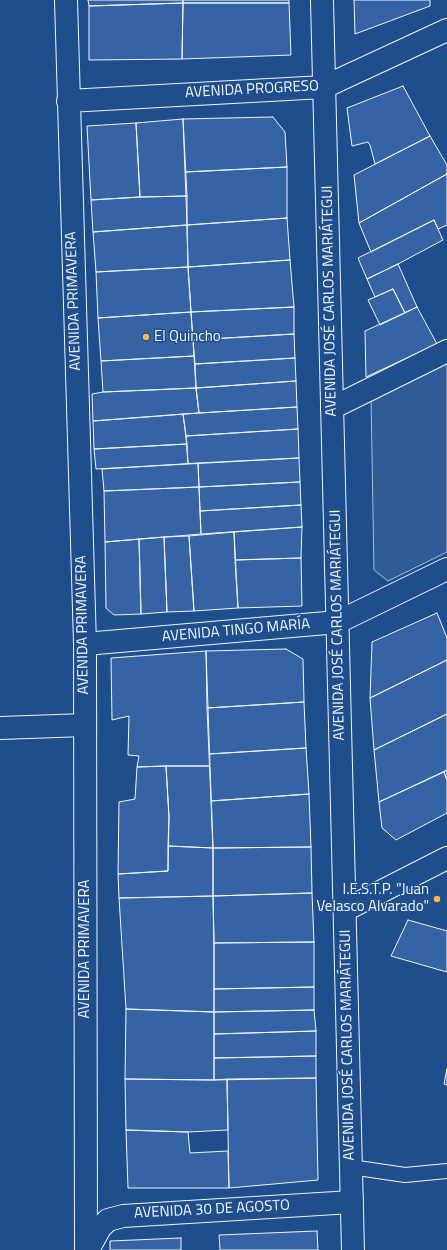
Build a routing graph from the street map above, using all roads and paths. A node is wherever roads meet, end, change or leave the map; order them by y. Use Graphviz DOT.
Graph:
graph roads {
  1 [pos="66,0"];
  2 [pos="322,0"];
  3 [pos="447,30"];
  4 [pos="324,87"];
  5 [pos="68,101"];
  6 [pos="447,351"];
  7 [pos="332,408"];
  8 [pos="447,569"];
  9 [pos="338,622"];
  10 [pos="85,644"];
  11 [pos="85,725"];
  12 [pos="0,728"];
  13 [pos="447,858"];
  14 [pos="345,910"];
  15 [pos="351,1167"];
  16 [pos="447,1171"];
  17 [pos="352,1202"];
  18 [pos="87,1250"];
  19 [pos="353,1250"];
  1 -- 5 [label="street, AVENIDA PRIMAVERA"];
  2 -- 4 [label="street, AVENIDA JOSÉ CARLOS MARIÁTEGUI"];
  3 -- 4 [label="street, AVENIDA PROGRESO"];
  4 -- 5 [label="street, AVENIDA PROGRESO"];
  4 -- 7 [label="street, AVENIDA JOSÉ CARLOS MARIÁTEGUI"];
  5 -- 10 [label="street, AVENIDA PRIMAVERA"];
  6 -- 7 [label="street"];
  7 -- 9 [label="street, AVENIDA JOSÉ CARLOS MARIÁTEGUI"];
  8 -- 9 [label="street, AVENIDA TINGO MARÍA"];
  9 -- 10 [label="street, AVENIDA TINGO MARÍA"];
  9 -- 14 [label="street, AVENIDA JOSÉ CARLOS MARIÁTEGUI"];
  10 -- 11 [label="street, AVENIDA PRIMAVERA"];
  11 -- 12 [label="street"];
  11 -- 18 [label="street, AVENIDA PRIMAVERA"];
  13 -- 14 [label="street"];
  14 -- 15 [label="street, AVENIDA JOSÉ CARLOS MARIÁTEGUI"];
  15 -- 16 [label="lane"];
  15 -- 17 [label="street, AVENIDA JOSÉ CARLOS MARIÁTEGUI"];
  17 -- 18 [label="street, AVENIDA 30 DE AGOSTO"];
  17 -- 19 [label="street, AVENIDA JOSÉ CARLOS MARIÁTEGUI"];
}
